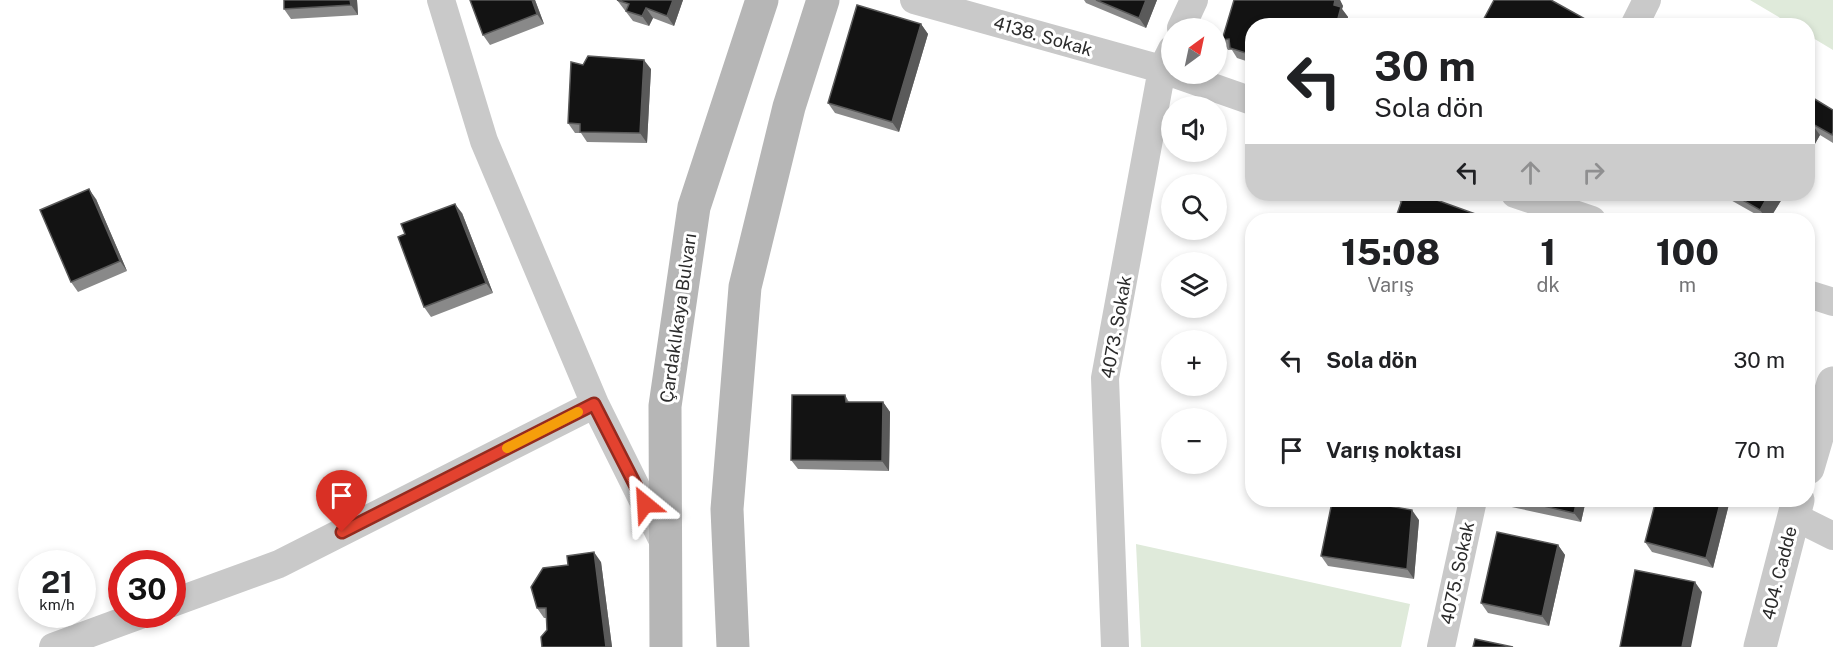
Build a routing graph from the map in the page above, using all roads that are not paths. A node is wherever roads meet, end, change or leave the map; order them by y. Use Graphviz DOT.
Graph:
graph roads {
  1 [pos="441,0"];
  2 [pos="762,0"];
  3 [pos="823,0"];
  4 [pos="914,0"];
  5 [pos="1194,0"];
  6 [pos="1647,0"];
  7 [pos="1186,18"];
  8 [pos="1638,18"];
  9 [pos="1161,64"];
  10 [pos="1166,84"];
  11 [pos="1212,84"];
  12 [pos="1245,98"];
  13 [pos="1533,202"];
  14 [pos="1569,213"];
  15 [pos="1815,297"];
  16 [pos="1833,303"];
  17 [pos="1833,383"];
  18 [pos="594,404"];
  19 [pos="1815,444"];
  20 [pos="1471,507"];
  21 [pos="1795,508"];
  22 [pos="1833,536"];
  23 [pos="665,545"];
  24 [pos="186,598"];
  25 [pos="108,627"];
  26 [pos="53,647"];
  27 [pos="666,647"];
  28 [pos="733,647"];
  29 [pos="1115,647"];
  30 [pos="1441,647"];
  31 [pos="1760,647"];
  1 -- 18 [label="street"];
  2 -- 23 [label="main road, Çardaklıkaya Bulvarı"];
  3 -- 28 [label="main road"];
  4 -- 9 [label="street, 4138. Sokak"];
  5 -- 7 [label="street"];
  6 -- 8 [label="street"];
  10 -- 29 [label="street, 4073. Sokak"];
  11 -- 12 [label="street, 4138. Sokak"];
  13 -- 14 [label="street"];
  15 -- 16 [label="street"];
  17 -- 19 [label="street"];
  18 -- 23 [label="street"];
  18 -- 24 [label="street"];
  20 -- 30 [label="street, 4075. Sokak"];
  21 -- 22 [label="street"];
  21 -- 31 [label="street, 404. Cadde"];
  23 -- 27 [label="main road, Çardaklıkaya Bulvarı"];
  25 -- 26 [label="street"];
}
